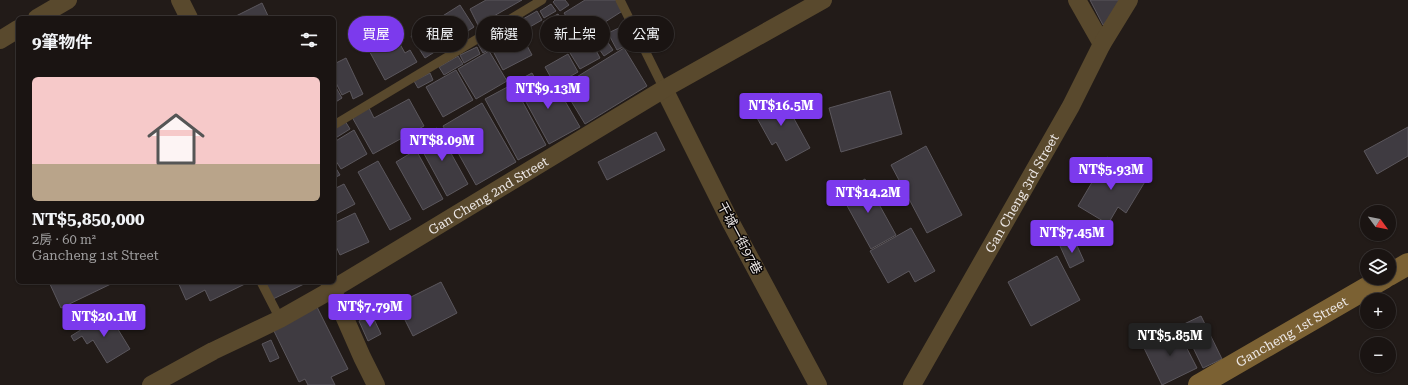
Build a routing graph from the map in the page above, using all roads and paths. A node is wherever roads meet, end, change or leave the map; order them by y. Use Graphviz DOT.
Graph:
graph roads {
  1 [pos="68,0"];
  2 [pos="180,0"];
  3 [pos="542,0"];
  4 [pos="620,0"];
  5 [pos="823,0"];
  6 [pos="1076,0"];
  7 [pos="1128,0"];
  8 [pos="40,16"];
  9 [pos="188,16"];
  10 [pos="16,30"];
  11 [pos="0,40"];
  12 [pos="1102,44"];
  13 [pos="664,89"];
  14 [pos="336,124"];
  15 [pos="1408,264"];
  16 [pos="1396,271"];
  17 [pos="336,283"];
  18 [pos="262,284"];
  19 [pos="1372,285"];
  20 [pos="331,286"];
  21 [pos="280,319"];
  22 [pos="151,385"];
  23 [pos="376,385"];
  24 [pos="818,385"];
  25 [pos="912,385"];
  26 [pos="1199,385"];
  1 -- 8 [label="street"];
  2 -- 9 [label="street"];
  3 -- 14 [label="lane"];
  4 -- 13 [label="lane"];
  5 -- 13 [label="street, Gan Cheng 2nd Street"];
  6 -- 12 [label="street"];
  7 -- 12 [label="street, Gan Cheng 3rd Street"];
  10 -- 11 [label="street"];
  12 -- 25 [label="street, Gan Cheng 3rd Street"];
  13 -- 17 [label="street, Gan Cheng 2nd Street"];
  13 -- 24 [label="street, 干城一街97巷"];
  15 -- 16 [label="street"];
  18 -- 21 [label="lane"];
  19 -- 26 [label="street, Gancheng 1st Street"];
  20 -- 21 [label="street, Gan Cheng 2nd Street"];
  20 -- 23 [label="street"];
  21 -- 22 [label="street, Gan Cheng 2nd Street"];
}
